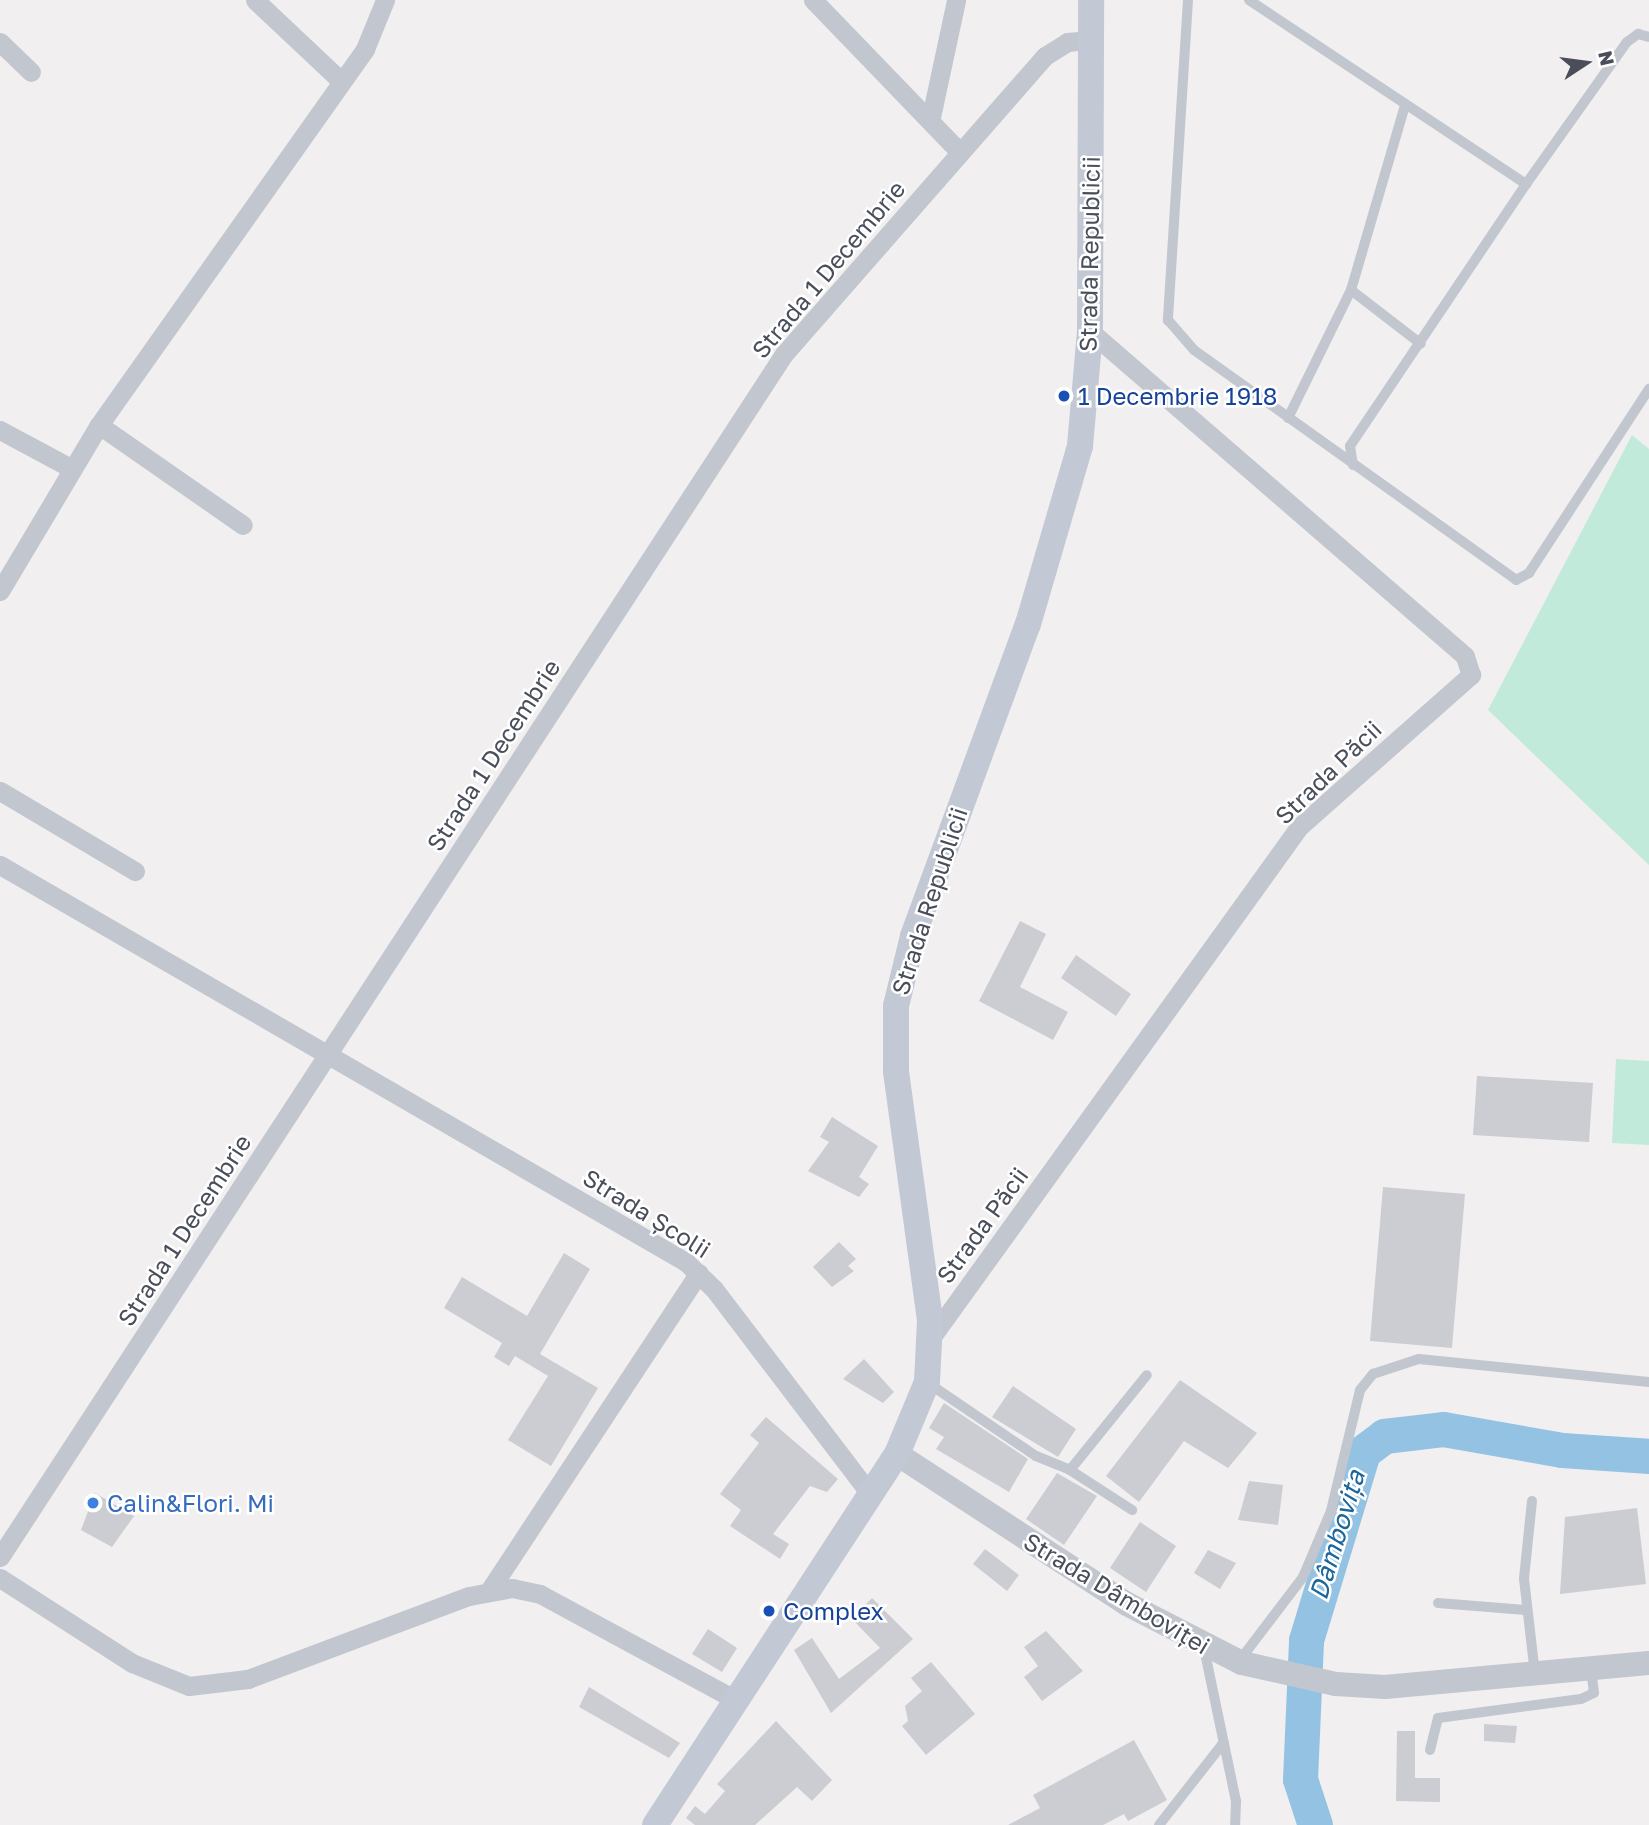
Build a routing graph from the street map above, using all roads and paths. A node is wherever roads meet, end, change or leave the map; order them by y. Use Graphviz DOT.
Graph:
graph roads {
  1 [pos="255,0"];
  2 [pos="813,0"];
  3 [pos="956,0"];
  4 [pos="1091,0"];
  5 [pos="1188,0"];
  6 [pos="1249,0"];
  7 [pos="383,1"];
  8 [pos="1649,37"];
  9 [pos="1091,40"];
  10 [pos="0,42"];
  11 [pos="31,72"];
  12 [pos="341,81"];
  13 [pos="1405,105"];
  14 [pos="930,117"];
  15 [pos="960,152"];
  16 [pos="1526,184"];
  17 [pos="1351,290"];
  18 [pos="1090,331"];
  19 [pos="1421,344"];
  20 [pos="1649,389"];
  21 [pos="1288,418"];
  22 [pos="99,425"];
  23 [pos="0,430"];
  24 [pos="1353,465"];
  25 [pos="71,468"];
  26 [pos="243,525"];
  27 [pos="0,591"];
  28 [pos="0,791"];
  29 [pos="0,865"];
  30 [pos="135,871"];
  31 [pos="328,1053"];
  32 [pos="699,1273"];
  33 [pos="931,1338"];
  34 [pos="1147,1375"];
  35 [pos="927,1382"];
  36 [pos="1649,1382"];
  37 [pos="897,1454"];
  38 [pos="1070,1470"];
  39 [pos="870,1494"];
  40 [pos="1532,1501"];
  41 [pos="1132,1510"];
  42 [pos="0,1557"];
  43 [pos="0,1578"];
  44 [pos="489,1591"];
  45 [pos="1438,1603"];
  46 [pos="1526,1610"];
  47 [pos="1204,1648"];
  48 [pos="1240,1662"];
  49 [pos="1649,1662"];
  50 [pos="1591,1670"];
  51 [pos="1535,1675"];
  52 [pos="734,1699"];
  53 [pos="1224,1742"];
  54 [pos="1430,1751"];
  55 [pos="654,1825"];
  56 [pos="1159,1825"];
  57 [pos="1234,1825"];
  1 -- 12 [label="street"];
  2 -- 14 [label="street"];
  3 -- 14 [label="street"];
  4 -- 9 [label="main road, Strada Republicii"];
  5 -- 21 [label="lane"];
  6 -- 13 [label="lane"];
  7 -- 12 [label="street"];
  8 -- 16 [label="lane"];
  9 -- 15 [label="street, Strada 1 Decembrie"];
  9 -- 18 [label="main road, Strada Republicii"];
  10 -- 11 [label="street"];
  12 -- 22 [label="street"];
  13 -- 16 [label="lane"];
  13 -- 17 [label="lane"];
  14 -- 15 [label="street"];
  15 -- 31 [label="street, Strada 1 Decembrie"];
  16 -- 19 [label="lane"];
  17 -- 19 [label="lane"];
  17 -- 21 [label="lane"];
  18 -- 33 [label="main road, Strada Republicii"];
  18 -- 33 [label="street, Strada Păcii"];
  19 -- 24 [label="lane"];
  20 -- 24 [label="lane"];
  21 -- 24 [label="lane"];
  22 -- 25 [label="street"];
  22 -- 26 [label="street"];
  23 -- 25 [label="street"];
  25 -- 27 [label="street"];
  28 -- 30 [label="street"];
  29 -- 31 [label="street, Strada Școlii"];
  31 -- 32 [label="street, Strada Școlii"];
  31 -- 42 [label="street, Strada 1 Decembrie"];
  32 -- 39 [label="street, Strada Școlii"];
  32 -- 44 [label="street"];
  33 -- 35 [label="main road, Strada Republicii"];
  34 -- 38 [label="lane"];
  35 -- 37 [label="main road, Strada Republicii"];
  35 -- 38 [label="lane"];
  36 -- 48 [label="lane"];
  37 -- 39 [label="main road, Strada Republicii"];
  37 -- 47 [label="street, Strada Dâmboviței"];
  38 -- 41 [label="lane"];
  39 -- 52 [label="main road, Strada Republicii"];
  40 -- 46 [label="lane"];
  43 -- 44 [label="street"];
  44 -- 52 [label="street"];
  45 -- 46 [label="lane"];
  46 -- 51 [label="lane"];
  47 -- 48 [label="street, Strada Dâmboviței"];
  47 -- 53 [label="lane"];
  48 -- 51 [label="street, Strada Dâmboviței"];
  49 -- 50 [label="street, Strada Dâmboviței"];
  50 -- 51 [label="street, Strada Dâmboviței"];
  50 -- 54 [label="lane"];
  52 -- 55 [label="main road, Strada Republicii"];
  53 -- 56 [label="lane"];
  53 -- 57 [label="lane"];
}
